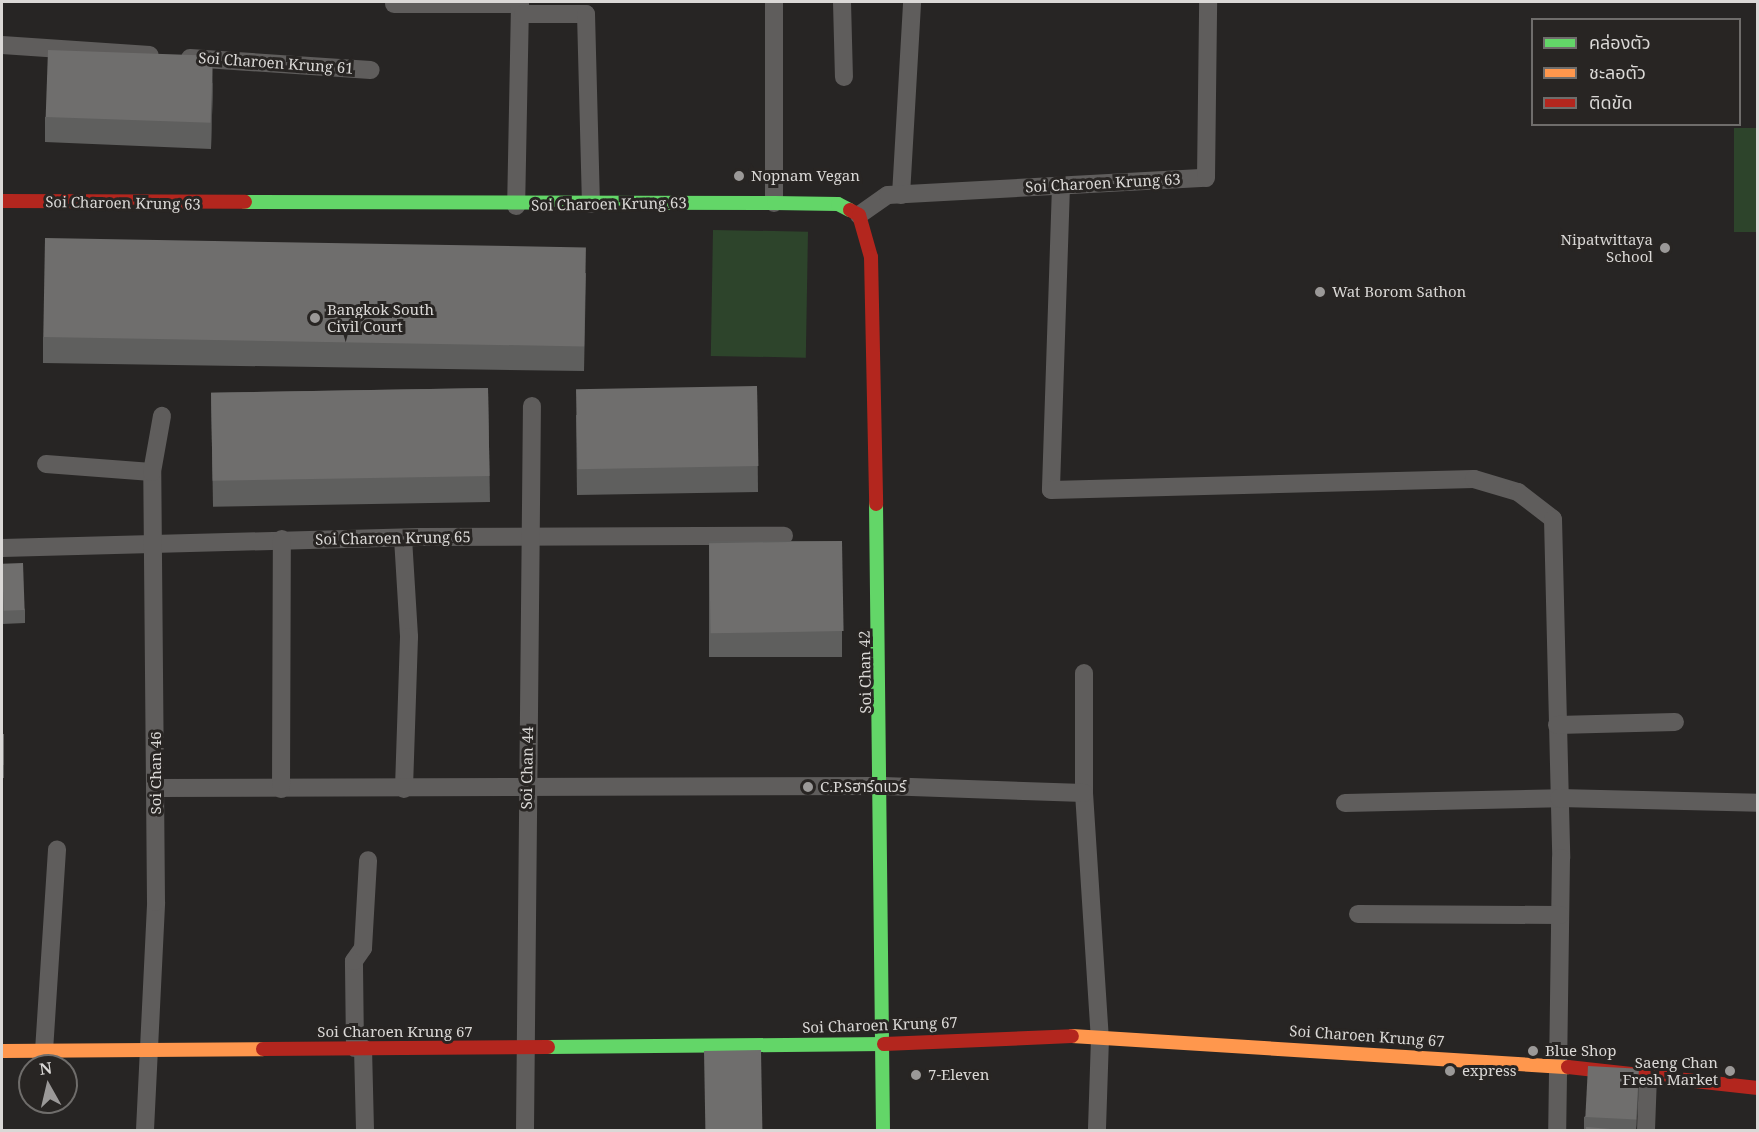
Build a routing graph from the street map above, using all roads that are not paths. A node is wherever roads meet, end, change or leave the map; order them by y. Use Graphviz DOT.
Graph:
graph roads {
  1 [pos="774,2"];
  2 [pos="842,2"];
  3 [pos="912,2"];
  4 [pos="1208,2"];
  5 [pos="394,4"];
  6 [pos="523,14"];
  7 [pos="2,45"];
  8 [pos="371,70"];
  9 [pos="844,76"];
  10 [pos="1061,186"];
  11 [pos="901,195"];
  12 [pos="2,201"];
  13 [pos="774,202"];
  14 [pos="591,204"];
  15 [pos="516,206"];
  16 [pos="859,215"];
  17 [pos="532,406"];
  18 [pos="162,416"];
  19 [pos="46,464"];
  20 [pos="152,472"];
  21 [pos="784,536"];
  22 [pos="403,538"];
  23 [pos="531,538"];
  24 [pos="282,539"];
  25 [pos="155,545"];
  26 [pos="2,548"];
  27 [pos="1084,673"];
  28 [pos="1675,722"];
  29 [pos="1557,724"];
  30 [pos="883,786"];
  31 [pos="156,788"];
  32 [pos="281,789"];
  33 [pos="405,789"];
  34 [pos="525,789"];
  35 [pos="1084,793"];
  36 [pos="1559,798"];
  37 [pos="1345,803"];
  38 [pos="1758,803"];
  39 [pos="57,849"];
  40 [pos="368,860"];
  41 [pos="1359,914"];
  42 [pos="1560,915"];
  43 [pos="1100,1038"];
  44 [pos="882,1044"];
  45 [pos="359,1048"];
  46 [pos="528,1048"];
  47 [pos="2,1051"];
  48 [pos="44,1051"];
  49 [pos="150,1051"];
  50 [pos="1557,1066"];
  51 [pos="1648,1076"];
  52 [pos="1758,1088"];
  53 [pos="145,1131"];
  54 [pos="365,1131"];
  55 [pos="525,1131"];
  56 [pos="883,1131"];
  57 [pos="1097,1131"];
  58 [pos="1557,1131"];
  59 [pos="1646,1131"];
  1 -- 13 [label="street"];
  2 -- 9 [label="street"];
  3 -- 11 [label="street"];
  4 -- 10 [label="street, Soi Charoen Krung 63"];
  5 -- 6 [label="street"];
  6 -- 14 [label="street"];
  6 -- 15 [label="street"];
  7 -- 8 [label="street, Soi Charoen Krung 61"];
  10 -- 11 [label="street, Soi Charoen Krung 63"];
  10 -- 29 [label="street"];
  11 -- 16 [label="street, Soi Charoen Krung 63"];
  12 -- 15 [label="street, Soi Charoen Krung 63"];
  13 -- 14 [label="street, Soi Charoen Krung 63"];
  13 -- 16 [label="street, Soi Charoen Krung 63"];
  14 -- 15 [label="street, Soi Charoen Krung 63"];
  16 -- 30 [label="street, Soi Chan 42"];
  17 -- 23 [label="street, Soi Chan 44"];
  18 -- 20 [label="street, Soi Chan 46"];
  19 -- 20 [label="street"];
  20 -- 25 [label="street, Soi Chan 46"];
  21 -- 23 [label="street, Soi Charoen Krung 65"];
  22 -- 23 [label="street, Soi Charoen Krung 65"];
  22 -- 24 [label="street, Soi Charoen Krung 65"];
  22 -- 33 [label="street"];
  23 -- 34 [label="street, Soi Chan 44"];
  24 -- 25 [label="street, Soi Charoen Krung 65"];
  24 -- 32 [label="street"];
  25 -- 26 [label="street, Soi Charoen Krung 65"];
  25 -- 31 [label="street, Soi Chan 46"];
  27 -- 35 [label="street"];
  28 -- 29 [label="street"];
  29 -- 36 [label="street"];
  30 -- 34 [label="street"];
  30 -- 35 [label="street"];
  30 -- 44 [label="street, Soi Chan 42"];
  31 -- 32 [label="street"];
  31 -- 49 [label="street, Soi Chan 46"];
  32 -- 33 [label="street"];
  33 -- 34 [label="street"];
  34 -- 46 [label="street, Soi Chan 44"];
  35 -- 43 [label="street"];
  36 -- 37 [label="street"];
  36 -- 38 [label="street"];
  36 -- 42 [label="street"];
  39 -- 48 [label="street"];
  40 -- 45 [label="street"];
  41 -- 42 [label="street"];
  42 -- 50 [label="street"];
  43 -- 44 [label="street, Soi Charoen Krung 67"];
  43 -- 50 [label="street, Soi Charoen Krung 67"];
  43 -- 57 [label="street"];
  44 -- 46 [label="street, Soi Charoen Krung 67"];
  44 -- 56 [label="street, Soi Chan 42"];
  45 -- 46 [label="street, Soi Charoen Krung 67"];
  45 -- 49 [label="street, Soi Charoen Krung 67"];
  45 -- 54 [label="street"];
  46 -- 55 [label="street, Soi Chan 44"];
  47 -- 48 [label="street, Soi Charoen Krung 67"];
  48 -- 49 [label="street, Soi Charoen Krung 67"];
  49 -- 53 [label="street, Soi Chan 46"];
  50 -- 51 [label="street, Soi Charoen Krung 67"];
  50 -- 58 [label="street"];
  51 -- 52 [label="street, Soi Charoen Krung 67"];
  51 -- 59 [label="street"];
}
